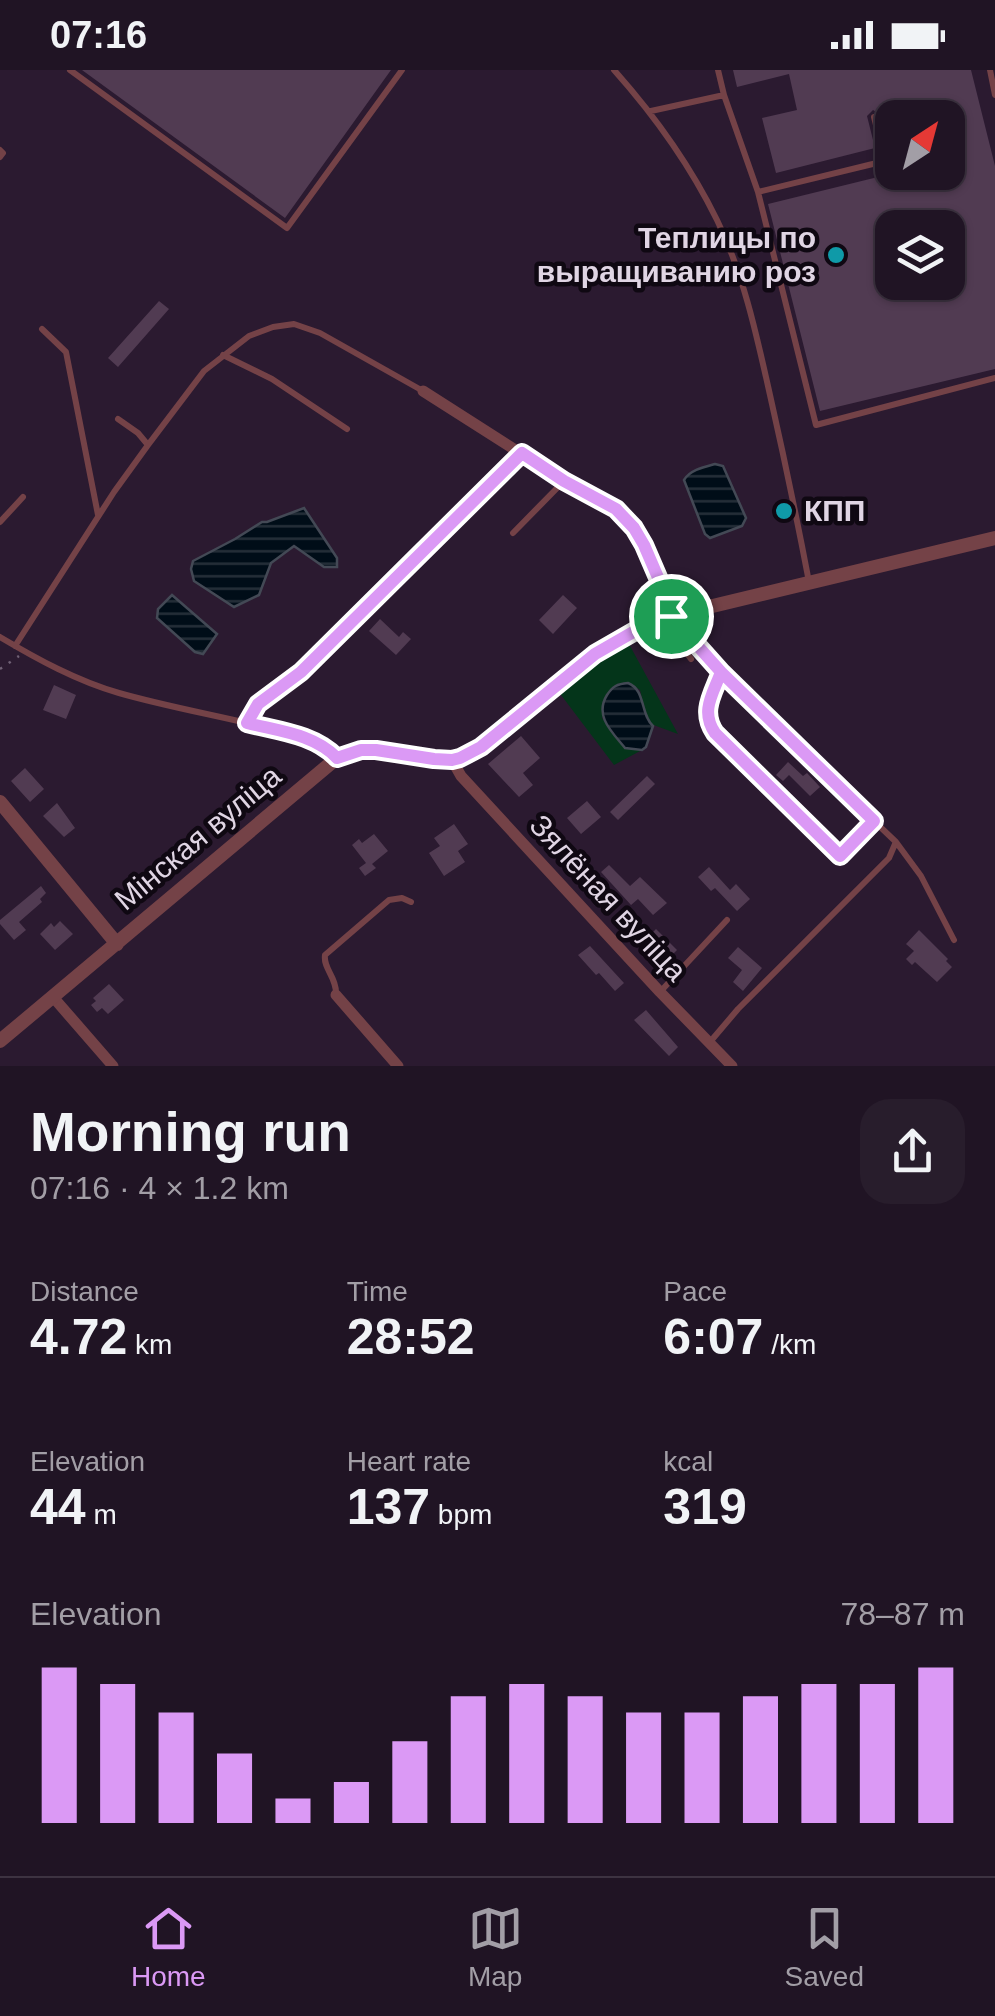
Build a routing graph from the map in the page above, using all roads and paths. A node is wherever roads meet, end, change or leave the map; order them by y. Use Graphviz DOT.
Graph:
graph roads {
  1 [pos="70,70"];
  2 [pos="402,70"];
  3 [pos="614,70"];
  4 [pos="718,70"];
  5 [pos="992,76"];
  6 [pos="724,95"];
  7 [pos="995,95"];
  8 [pos="651,112"];
  9 [pos="874,117"];
  10 [pos="758,192"];
  11 [pos="42,328"];
  12 [pos="223,354"];
  13 [pos="995,378"];
  14 [pos="423,391"];
  15 [pos="118,418"];
  16 [pos="347,429"];
  17 [pos="148,445"];
  18 [pos="522,453"];
  19 [pos="564,481"];
  20 [pos="22,498"];
  21 [pos="98,516"];
  22 [pos="0,522"];
  23 [pos="513,534"];
  24 [pos="995,538"];
  25 [pos="809,583"];
  26 [pos="663,619"];
  27 [pos="0,637"];
  28 [pos="19,649"];
  29 [pos="691,659"];
  30 [pos="0,669"];
  31 [pos="721,672"];
  32 [pos="247,723"];
  33 [pos="337,758"];
  34 [pos="452,760"];
  35 [pos="0,802"];
  36 [pos="874,821"];
  37 [pos="896,842"];
  38 [pos="411,902"];
  39 [pos="727,920"];
  40 [pos="954,940"];
  41 [pos="117,944"];
  42 [pos="660,992"];
  43 [pos="336,995"];
  44 [pos="53,997"];
  45 [pos="0,1042"];
  46 [pos="709,1043"];
  47 [pos="113,1066"];
  48 [pos="398,1066"];
  49 [pos="732,1066"];
  1 -- 2 [label="lane"];
  3 -- 8 [label="lane"];
  4 -- 6 [label="lane"];
  5 -- 7 [label="lane"];
  6 -- 8 [label="lane"];
  6 -- 10 [label="lane"];
  8 -- 25 [label="lane"];
  9 -- 10 [label="lane"];
  10 -- 13 [label="lane"];
  11 -- 21 [label="lane"];
  12 -- 14 [label="lane"];
  12 -- 16 [label="lane"];
  12 -- 17 [label="lane"];
  14 -- 18 [label="street"];
  15 -- 17 [label="lane"];
  17 -- 21 [label="lane"];
  18 -- 19 [label="street"];
  18 -- 32 [label="street"];
  19 -- 23 [label="lane"];
  19 -- 26 [label="street"];
  20 -- 22 [label="lane"];
  21 -- 28 [label="lane"];
  24 -- 25 [label="street"];
  25 -- 26 [label="street"];
  26 -- 29 [label="lane"];
  26 -- 31 [label="street"];
  26 -- 34 [label="street"];
  27 -- 28 [label="lane"];
  28 -- 30 [label="path"];
  28 -- 32 [label="lane"];
  31 -- 36 [label="street"];
  31 -- 36 [label="lane"];
  32 -- 33 [label="street"];
  33 -- 34 [label="street"];
  33 -- 41 [label="street, Мінская вуліца"];
  34 -- 42 [label="street, Зялёная вуліца"];
  35 -- 41 [label="street"];
  36 -- 37 [label="lane"];
  37 -- 40 [label="lane"];
  37 -- 46 [label="lane"];
  38 -- 43 [label="lane"];
  39 -- 42 [label="lane"];
  41 -- 44 [label="street, Мінская вуліца"];
  42 -- 46 [label="street, Зялёная вуліца"];
  43 -- 48 [label="street"];
  44 -- 45 [label="street, Мінская вуліца"];
  44 -- 47 [label="street"];
  46 -- 49 [label="street, Зялёная вуліца"];
}
